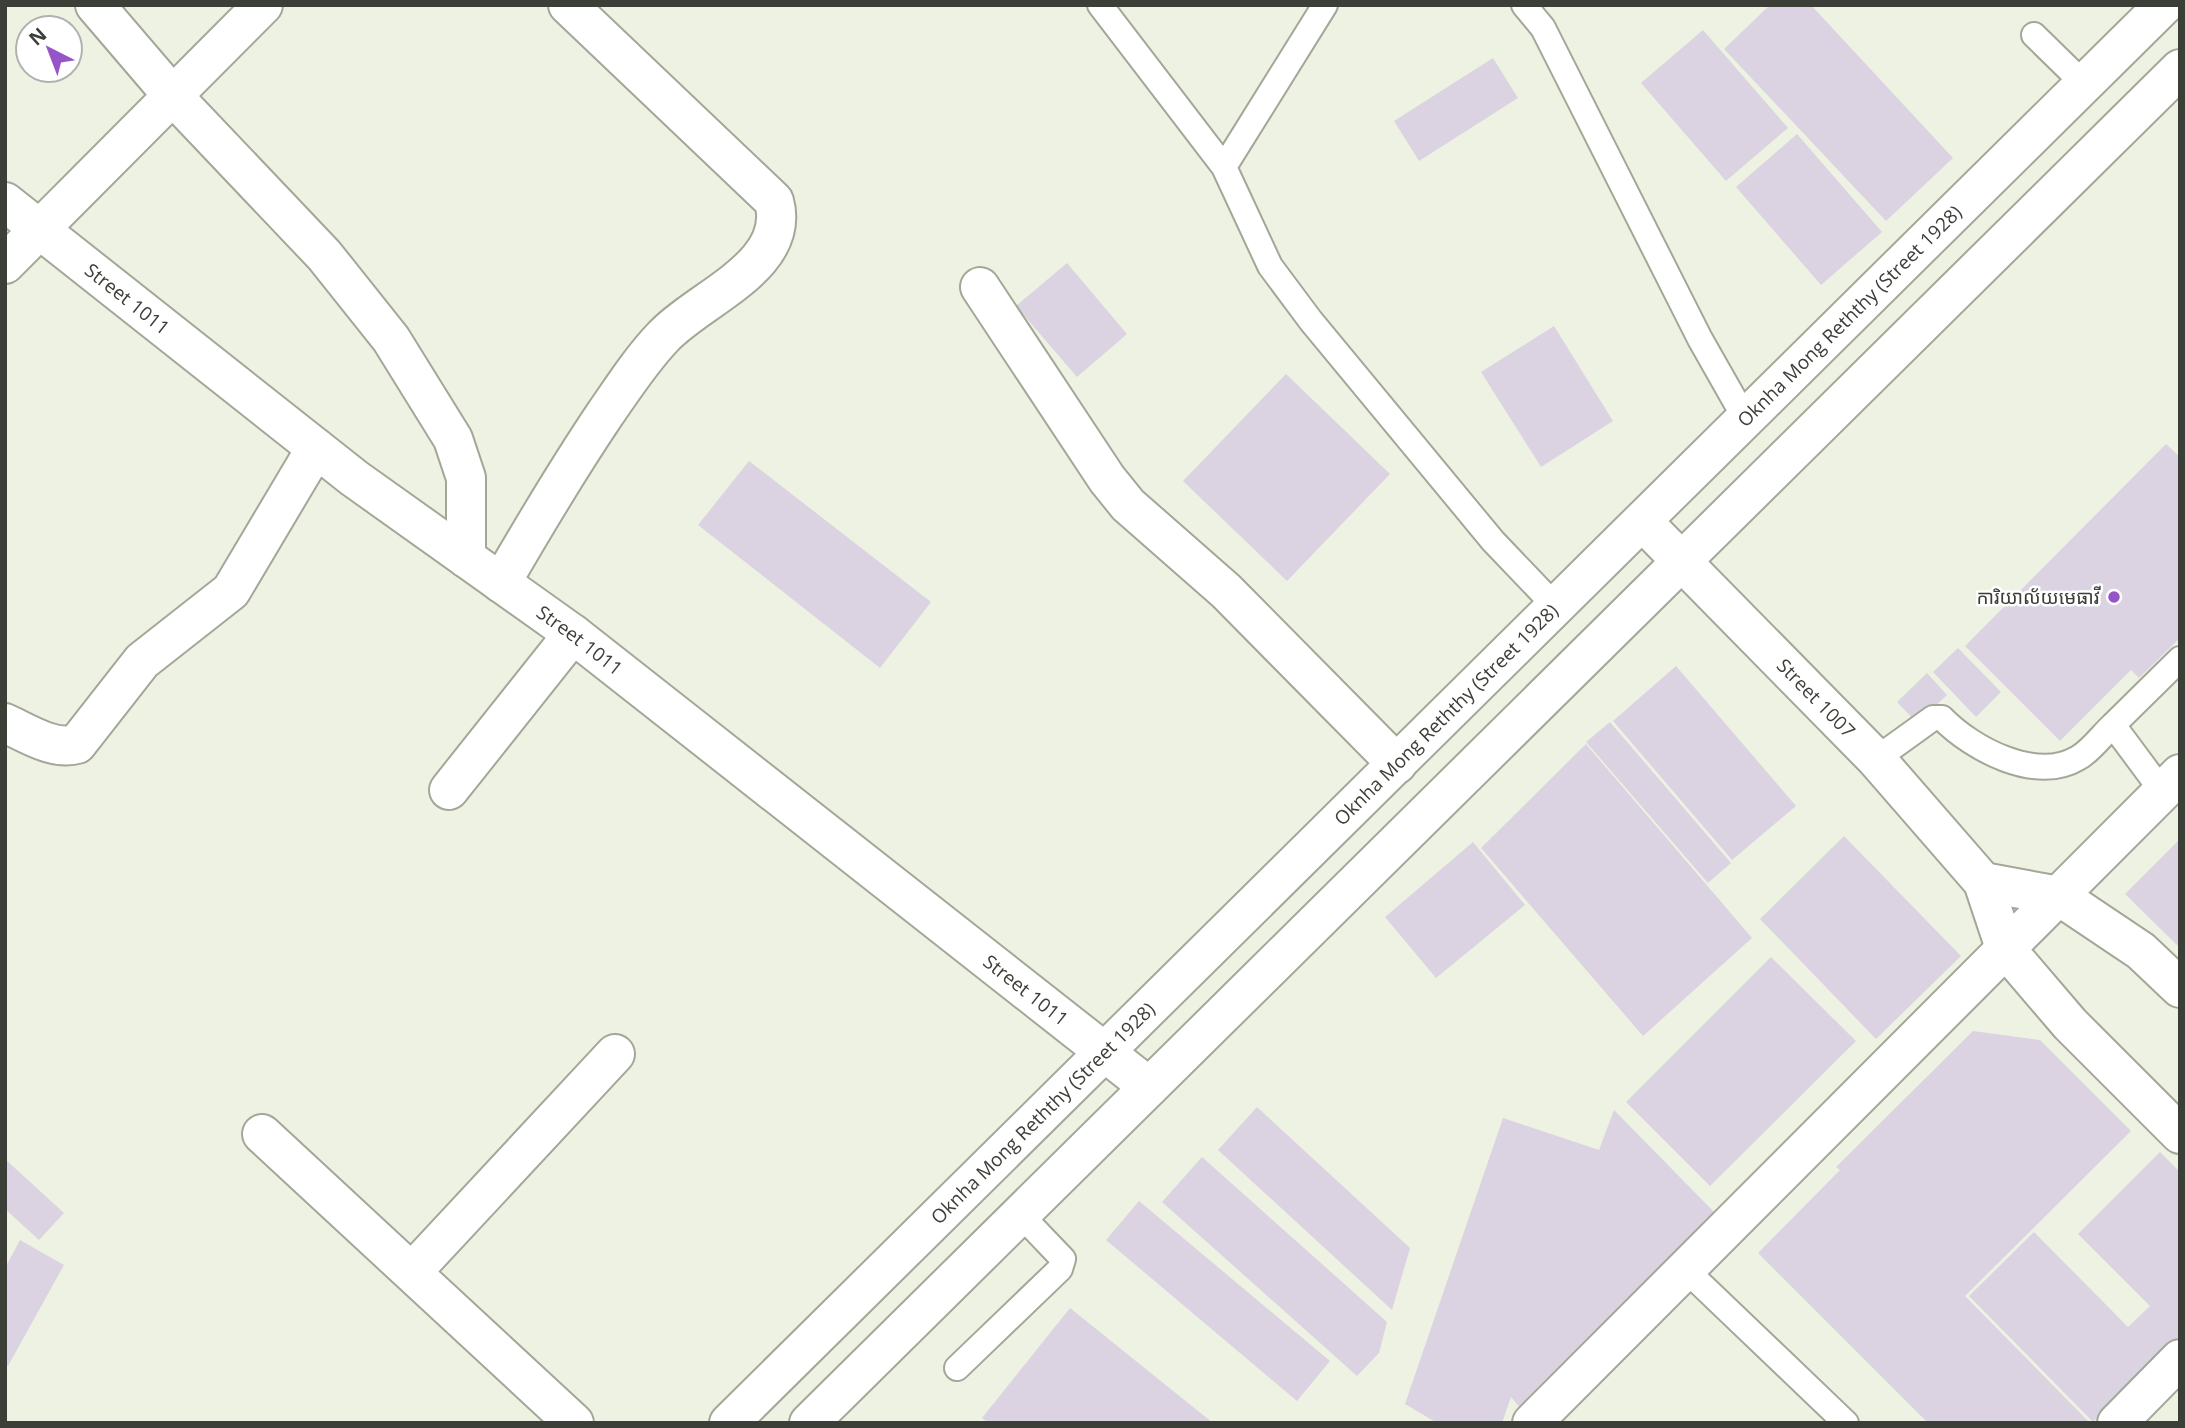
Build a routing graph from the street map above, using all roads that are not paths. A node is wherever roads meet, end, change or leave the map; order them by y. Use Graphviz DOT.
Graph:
graph roads {
  1 [pos="95,5"];
  2 [pos="263,5"];
  3 [pos="568,5"];
  4 [pos="1100,5"];
  5 [pos="1325,5"];
  6 [pos="1524,5"];
  7 [pos="2164,5"];
  8 [pos="2034,35"];
  9 [pos="2179,73"];
  10 [pos="2085,85"];
  11 [pos="172,95"];
  12 [pos="1224,167"];
  13 [pos="5,202"];
  14 [pos="38,230"];
  15 [pos="5,264"];
  16 [pos="980,287"];
  17 [pos="1746,420"];
  18 [pos="316,448"];
  19 [pos="1643,522"];
  20 [pos="466,558"];
  21 [pos="1682,561"];
  22 [pos="501,583"];
  23 [pos="1556,607"];
  24 [pos="573,634"];
  25 [pos="2180,659"];
  26 [pos="5,723"];
  27 [pos="2113,725"];
  28 [pos="1876,759"];
  29 [pos="1396,764"];
  30 [pos="2171,782"];
  31 [pos="449,790"];
  32 [pos="1983,882"];
  33 [pos="2059,896"];
  34 [pos="2005,948"];
  35 [pos="2180,988"];
  36 [pos="1104,1052"];
  37 [pos="615,1054"];
  38 [pos="1149,1087"];
  39 [pos="262,1134"];
  40 [pos="2180,1134"];
  41 [pos="1020,1214"];
  42 [pos="1685,1269"];
  43 [pos="412,1272"];
  44 [pos="2180,1359"];
  45 [pos="957,1368"];
  46 [pos="574,1423"];
  47 [pos="729,1423"];
  48 [pos="809,1423"];
  49 [pos="1532,1423"];
  50 [pos="1846,1423"];
  51 [pos="2117,1423"];
  1 -- 11 [label="street"];
  2 -- 11 [label="street"];
  3 -- 22 [label="street"];
  4 -- 12 [label="lane"];
  5 -- 12 [label="lane"];
  6 -- 17 [label="lane"];
  7 -- 10 [label="street, Oknha Mong Reththy (Street 1928)"];
  8 -- 10 [label="lane"];
  9 -- 21 [label="street"];
  10 -- 17 [label="street, Oknha Mong Reththy (Street 1928)"];
  11 -- 14 [label="street"];
  11 -- 20 [label="street"];
  12 -- 23 [label="lane"];
  13 -- 14 [label="street, Street 1011"];
  14 -- 15 [label="street"];
  14 -- 18 [label="street, Street 1011"];
  16 -- 29 [label="street"];
  17 -- 19 [label="street, Oknha Mong Reththy (Street 1928)"];
  18 -- 20 [label="street, Street 1011"];
  18 -- 26 [label="street"];
  19 -- 21 [label="street, Street 1007"];
  19 -- 23 [label="street, Oknha Mong Reththy (Street 1928)"];
  20 -- 22 [label="street, Street 1011"];
  21 -- 28 [label="street, Street 1007"];
  21 -- 38 [label="street"];
  22 -- 24 [label="street, Street 1011"];
  23 -- 29 [label="street, Oknha Mong Reththy (Street 1928)"];
  24 -- 31 [label="street"];
  24 -- 36 [label="street, Street 1011"];
  25 -- 27 [label="lane"];
  27 -- 28 [label="lane"];
  27 -- 30 [label="lane"];
  28 -- 32 [label="street, Street 1007"];
  29 -- 36 [label="street, Oknha Mong Reththy (Street 1928)"];
  30 -- 33 [label="street"];
  32 -- 33 [label="street"];
  32 -- 34 [label="street, Street 1007"];
  33 -- 34 [label="street"];
  33 -- 35 [label="street"];
  34 -- 40 [label="street, Street 1007"];
  34 -- 42 [label="street"];
  36 -- 38 [label="street, Street 1011"];
  36 -- 47 [label="street, Oknha Mong Reththy (Street 1928)"];
  37 -- 43 [label="street"];
  38 -- 41 [label="street"];
  39 -- 43 [label="street"];
  41 -- 45 [label="lane"];
  41 -- 48 [label="street"];
  42 -- 49 [label="street"];
  42 -- 50 [label="lane"];
  43 -- 46 [label="street"];
  44 -- 51 [label="street"];
}
